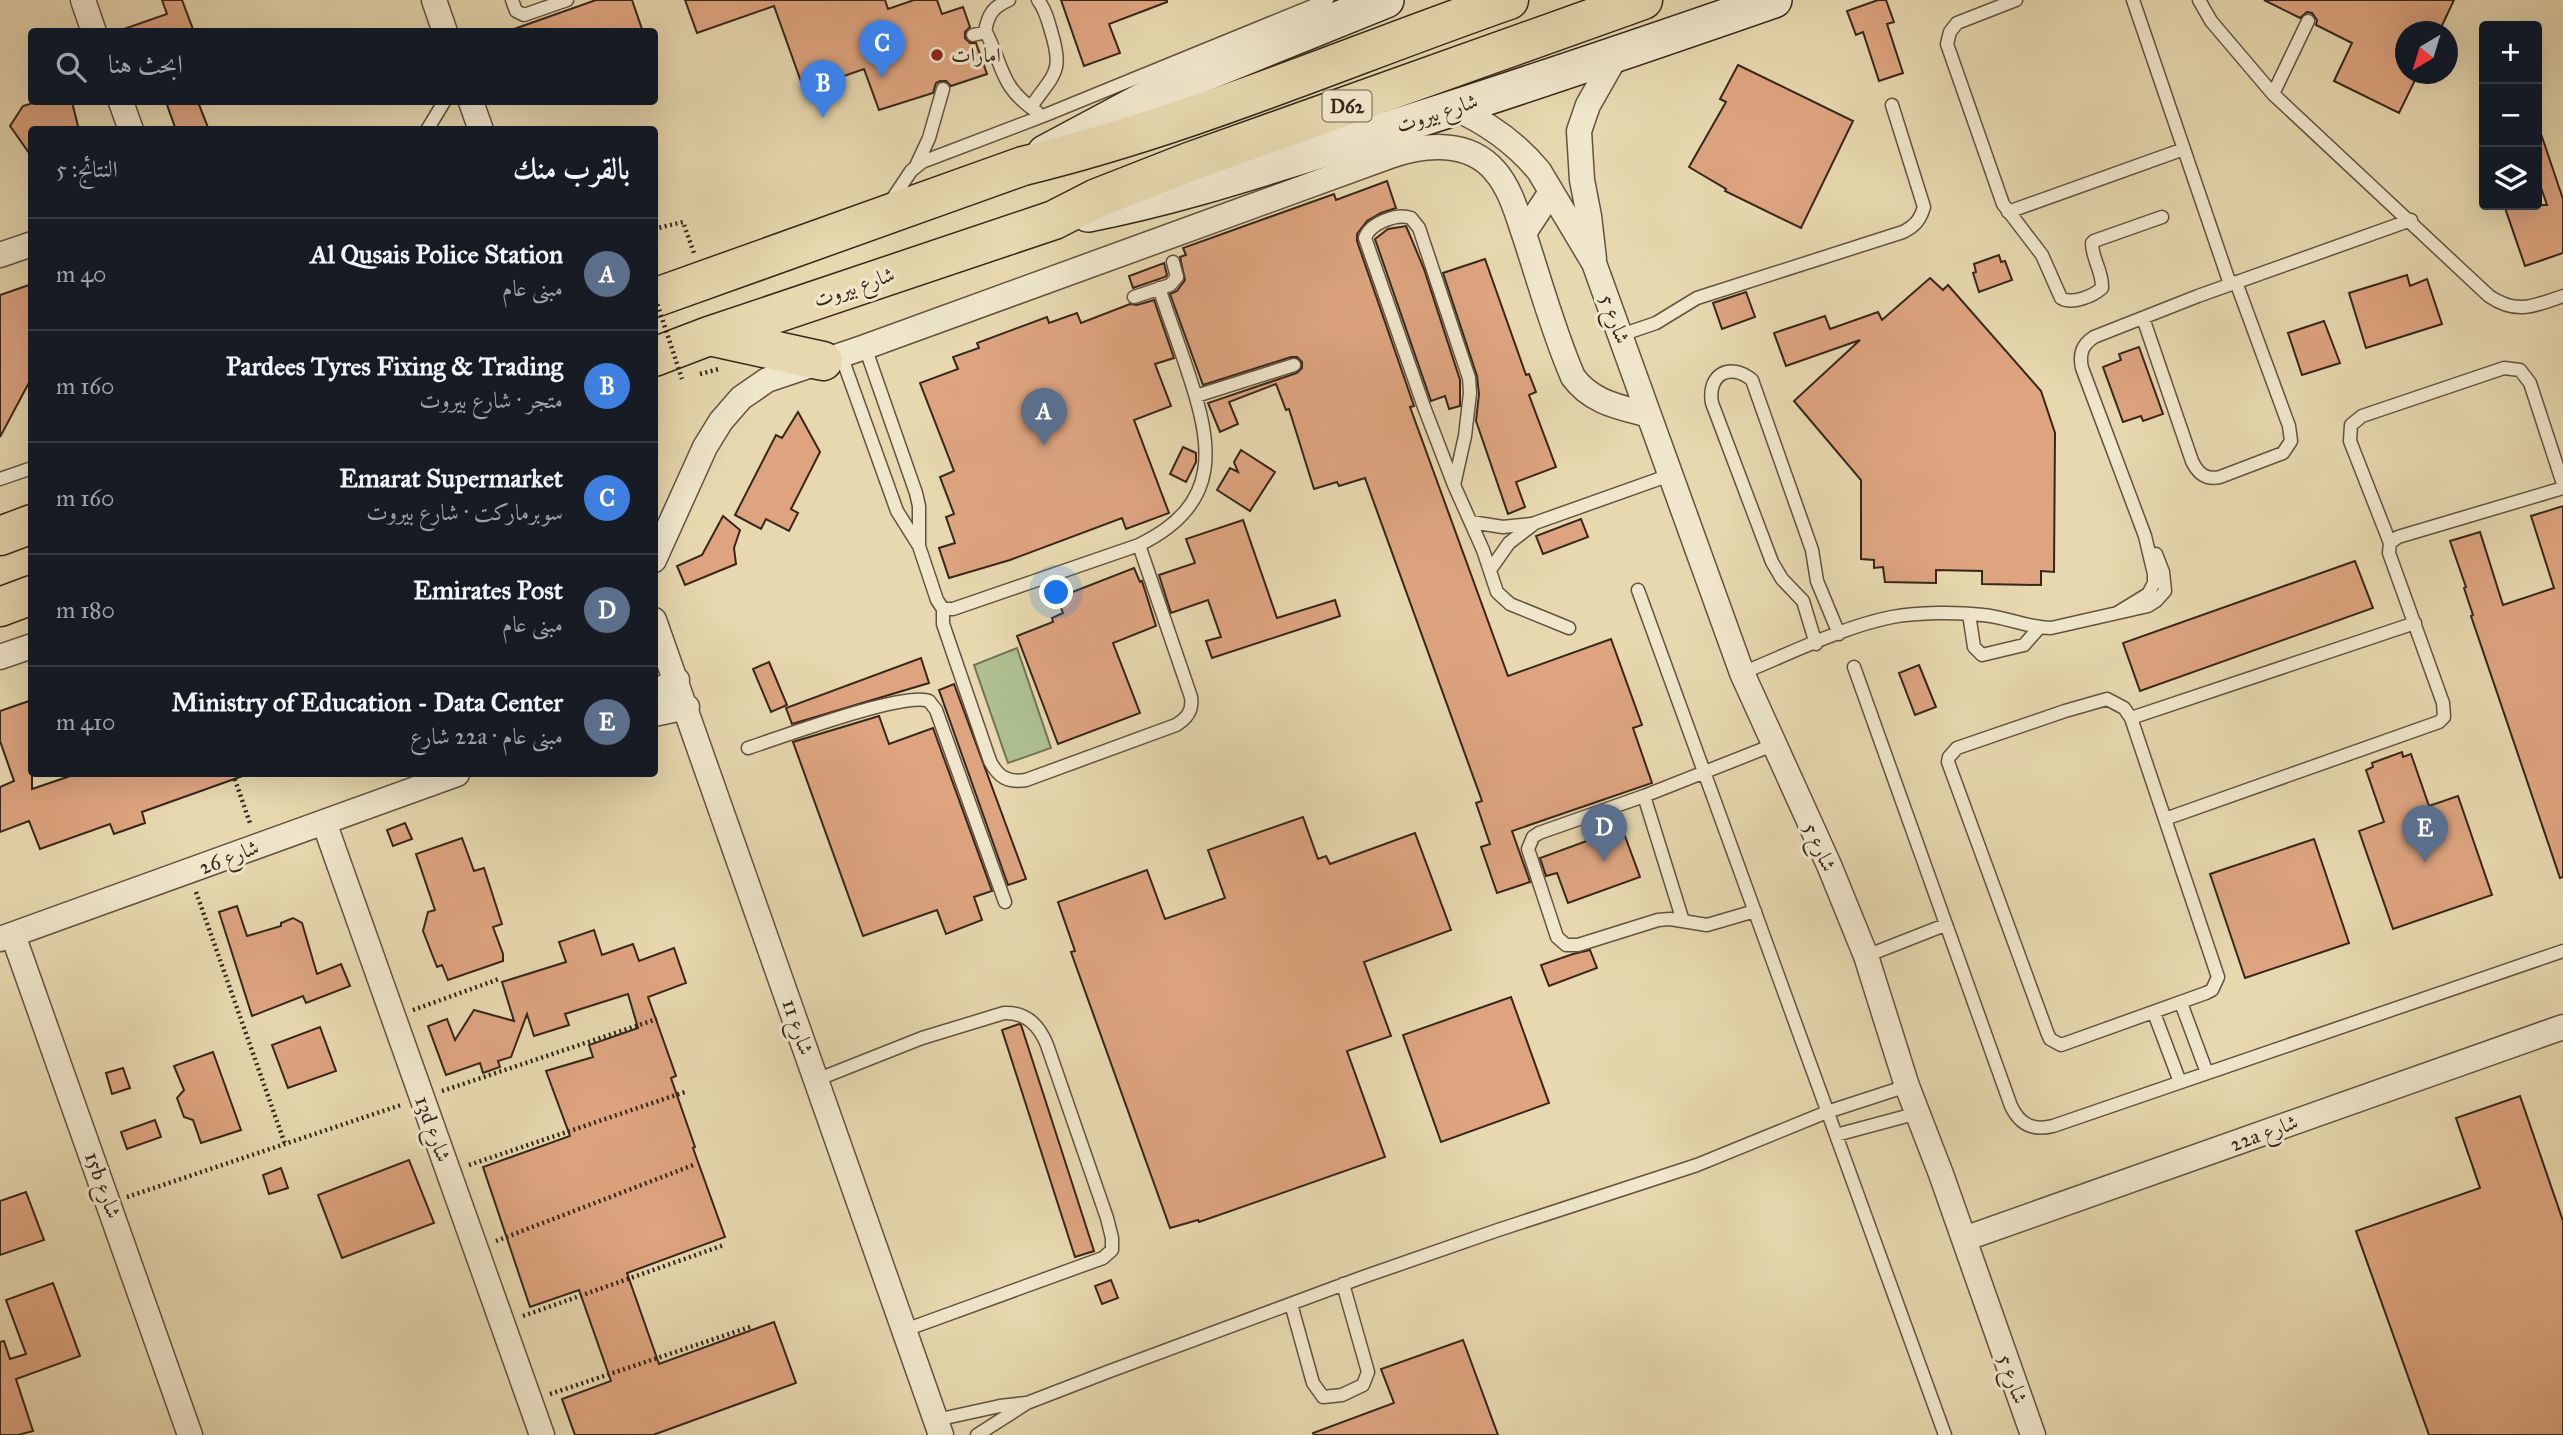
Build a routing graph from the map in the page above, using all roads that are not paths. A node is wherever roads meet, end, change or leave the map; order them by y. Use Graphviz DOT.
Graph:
graph roads {
  1 [pos="83,0"];
  2 [pos="434,0"];
  3 [pos="512,0"];
  4 [pos="567,0"];
  5 [pos="1009,0"];
  6 [pos="1038,0"];
  7 [pos="1326,0"];
  8 [pos="1386,0"];
  9 [pos="1509,0"];
  10 [pos="1643,0"];
  11 [pos="1774,0"];
  12 [pos="2016,0"];
  13 [pos="2133,0"];
  14 [pos="2199,0"];
  15 [pos="2308,21"];
  16 [pos="93,28"];
  17 [pos="444,28"];
  18 [pos="1616,54"];
  19 [pos="943,89"];
  20 [pos="2273,94"];
  21 [pos="122,105"];
  22 [pos="442,105"];
  23 [pos="472,105"];
  24 [pos="1892,105"];
  25 [pos="1031,107"];
  26 [pos="1454,108"];
  27 [pos="1043,116"];
  28 [pos="130,126"];
  29 [pos="429,126"];
  30 [pos="480,126"];
  31 [pos="1408,136"];
  32 [pos="2184,149"];
  33 [pos="916,166"];
  34 [pos="1023,166"];
  35 [pos="1551,191"];
  36 [pos="2008,212"];
  37 [pos="879,217"];
  38 [pos="2162,217"];
  39 [pos="1054,220"];
  40 [pos="2410,220"];
  41 [pos="1524,233"];
  42 [pos="28,245"];
  43 [pos="0,255"];
  44 [pos="1173,262"];
  45 [pos="1594,263"];
  46 [pos="2233,283"];
  47 [pos="1159,288"];
  48 [pos="662,291"];
  49 [pos="2563,296"];
  50 [pos="1134,297"];
  51 [pos="2143,318"];
  52 [pos="1621,335"];
  53 [pos="865,347"];
  54 [pos="715,352"];
  55 [pos="832,358"];
  56 [pos="1294,365"];
  57 [pos="672,368"];
  58 [pos="1196,396"];
  59 [pos="1649,415"];
  60 [pos="900,445"];
  61 [pos="876,454"];
  62 [pos="28,469"];
  63 [pos="1670,475"];
  64 [pos="0,479"];
  65 [pos="1454,485"];
  66 [pos="2563,486"];
  67 [pos="1471,522"];
  68 [pos="1535,523"];
  69 [pos="28,526"];
  70 [pos="0,536"];
  71 [pos="2390,543"];
  72 [pos="1139,545"];
  73 [pos="919,546"];
  74 [pos="658,551"];
  75 [pos="1490,570"];
  76 [pos="1816,578"];
  77 [pos="1792,587"];
  78 [pos="1638,590"];
  79 [pos="28,596"];
  80 [pos="0,607"];
  81 [pos="943,608"];
  82 [pos="1969,614"];
  83 [pos="2415,623"];
  84 [pos="1569,628"];
  85 [pos="2039,628"];
  86 [pos="658,630"];
  87 [pos="1839,634"];
  88 [pos="1816,643"];
  89 [pos="28,647"];
  90 [pos="0,657"];
  91 [pos="1854,667"];
  92 [pos="1742,673"];
  93 [pos="677,680"];
  94 [pos="658,691"];
  95 [pos="687,707"];
  96 [pos="658,713"];
  97 [pos="2131,718"];
  98 [pos="1773,745"];
  99 [pos="748,748"];
  100 [pos="1706,772"];
  101 [pos="449,777"];
  102 [pos="1644,796"];
  103 [pos="2165,818"];
  104 [pos="324,822"];
  105 [pos="1005,902"];
  106 [pos="1755,911"];
  107 [pos="1683,921"];
  108 [pos="1945,925"];
  109 [pos="6,937"];
  110 [pos="2563,951"];
  111 [pos="1866,956"];
  112 [pos="2181,1003"];
  113 [pos="2154,1013"];
  114 [pos="2563,1027"];
  115 [pos="2207,1073"];
  116 [pos="817,1080"];
  117 [pos="2180,1082"];
  118 [pos="1907,1086"];
  119 [pos="1827,1112"];
  120 [pos="1918,1112"];
  121 [pos="1836,1135"];
  122 [pos="1964,1239"];
  123 [pos="1343,1284"];
  124 [pos="1291,1304"];
  125 [pos="905,1330"];
  126 [pos="1027,1403"];
  127 [pos="938,1428"];
  128 [pos="190,1435"];
  129 [pos="542,1435"];
  130 [pos="977,1435"];
  131 [pos="1945,1435"];
  132 [pos="2033,1435"];
  1 -- 16 [label="street"];
  2 -- 17 [label="street"];
  3 -- 4 [label="lane"];
  5 -- 25 [label="lane"];
  6 -- 25 [label="lane"];
  7 -- 27 [label="lane"];
  8 -- 34 [label="main road, D62"];
  9 -- 34 [label="main road, D62"];
  10 -- 39 [label="main road, شارع بيروت / D62"];
  11 -- 18 [label="main road, شارع بيروت / D62"];
  12 -- 36 [label="lane"];
  13 -- 32 [label="lane"];
  14 -- 20 [label="lane"];
  15 -- 20 [label="lane"];
  18 -- 26 [label="main road, شارع بيروت / D62"];
  18 -- 45 [label="street, شارع 5"];
  19 -- 33 [label="lane"];
  20 -- 40 [label="lane"];
  21 -- 28 [label="street"];
  22 -- 29 [label="lane"];
  23 -- 30 [label="street"];
  24 -- 52 [label="lane"];
  25 -- 27 [label="lane"];
  26 -- 31 [label="main road, شارع بيروت / D62"];
  26 -- 35 [label="street, شارع 5"];
  27 -- 33 [label="lane"];
  31 -- 39 [label="main road, شارع بيروت / D62"];
  31 -- 41 [label="street"];
  31 -- 53 [label="street"];
  32 -- 36 [label="lane"];
  32 -- 46 [label="lane"];
  33 -- 37 [label="lane"];
  34 -- 37 [label="main road, D62"];
  35 -- 41 [label="street"];
  35 -- 45 [label="street, شارع 5"];
  36 -- 38 [label="lane"];
  37 -- 48 [label="main road, D62"];
  39 -- 54 [label="main road, شارع بيروت / D62"];
  40 -- 46 [label="lane"];
  40 -- 49 [label="lane"];
  41 -- 59 [label="street"];
  42 -- 43 [label="street"];
  44 -- 47 [label="lane"];
  45 -- 52 [label="street, شارع 5"];
  46 -- 51 [label="lane"];
  46 -- 51 [label="lane"];
  47 -- 50 [label="lane"];
  47 -- 58 [label="lane"];
  51 -- 85 [label="lane"];
  52 -- 59 [label="street, شارع 5"];
  53 -- 55 [label="street"];
  53 -- 60 [label="lane"];
  54 -- 55 [label="main road"];
  54 -- 57 [label="main road, شارع بيروت / D62"];
  55 -- 61 [label="lane"];
  55 -- 74 [label="street"];
  56 -- 58 [label="lane"];
  58 -- 72 [label="lane"];
  59 -- 63 [label="street, شارع 5"];
  60 -- 61 [label="lane"];
  60 -- 73 [label="lane"];
  61 -- 73 [label="lane"];
  62 -- 64 [label="lane"];
  63 -- 68 [label="lane"];
  63 -- 92 [label="street, شارع 5"];
  65 -- 65 [label="lane"];
  65 -- 67 [label="lane"];
  66 -- 71 [label="lane"];
  66 -- 71 [label="lane"];
  67 -- 68 [label="lane"];
  67 -- 75 [label="lane"];
  68 -- 75 [label="lane"];
  69 -- 70 [label="main road"];
  71 -- 83 [label="lane"];
  72 -- 81 [label="lane"];
  72 -- 81 [label="lane"];
  73 -- 81 [label="lane"];
  75 -- 84 [label="lane"];
  76 -- 77 [label="lane"];
  76 -- 77 [label="lane"];
  76 -- 87 [label="lane"];
  77 -- 88 [label="lane"];
  78 -- 100 [label="lane"];
  79 -- 80 [label="main road"];
  82 -- 85 [label="lane"];
  82 -- 85 [label="lane"];
  82 -- 87 [label="lane"];
  83 -- 97 [label="lane"];
  83 -- 103 [label="lane"];
  86 -- 93 [label="street, شارع 11"];
  87 -- 88 [label="lane"];
  88 -- 92 [label="lane"];
  89 -- 90 [label="street"];
  91 -- 108 [label="lane"];
  92 -- 98 [label="street, شارع 5"];
  93 -- 94 [label="street"];
  93 -- 95 [label="street, شارع 11"];
  95 -- 96 [label="street"];
  95 -- 116 [label="street, شارع 11"];
  97 -- 103 [label="lane"];
  97 -- 113 [label="lane"];
  98 -- 100 [label="lane"];
  98 -- 111 [label="street, شارع 5"];
  99 -- 105 [label="lane"];
  100 -- 102 [label="lane"];
  100 -- 106 [label="lane"];
  101 -- 104 [label="street, شارع 26"];
  102 -- 107 [label="lane"];
  102 -- 107 [label="lane"];
  103 -- 112 [label="lane"];
  104 -- 109 [label="street, شارع 26"];
  104 -- 129 [label="street, 13d شارع"];
  106 -- 107 [label="lane"];
  106 -- 119 [label="lane"];
  108 -- 111 [label="lane"];
  108 -- 117 [label="lane"];
  109 -- 128 [label="street, 15b شارع"];
  110 -- 115 [label="lane"];
  111 -- 118 [label="street, شارع 5"];
  112 -- 113 [label="lane"];
  112 -- 115 [label="lane"];
  113 -- 117 [label="lane"];
  114 -- 122 [label="street, 22a شارع"];
  115 -- 117 [label="lane"];
  116 -- 125 [label="street, شارع 11"];
  116 -- 125 [label="lane"];
  118 -- 119 [label="lane"];
  118 -- 120 [label="street, شارع 5"];
  119 -- 121 [label="lane"];
  119 -- 123 [label="lane"];
  120 -- 121 [label="lane"];
  120 -- 122 [label="street, شارع 5"];
  121 -- 131 [label="lane"];
  122 -- 132 [label="street, شارع 5"];
  123 -- 124 [label="lane"];
  123 -- 124 [label="lane"];
  124 -- 126 [label="lane"];
  125 -- 127 [label="street, شارع 11"];
  126 -- 127 [label="lane"];
  126 -- 130 [label="lane"];
}
